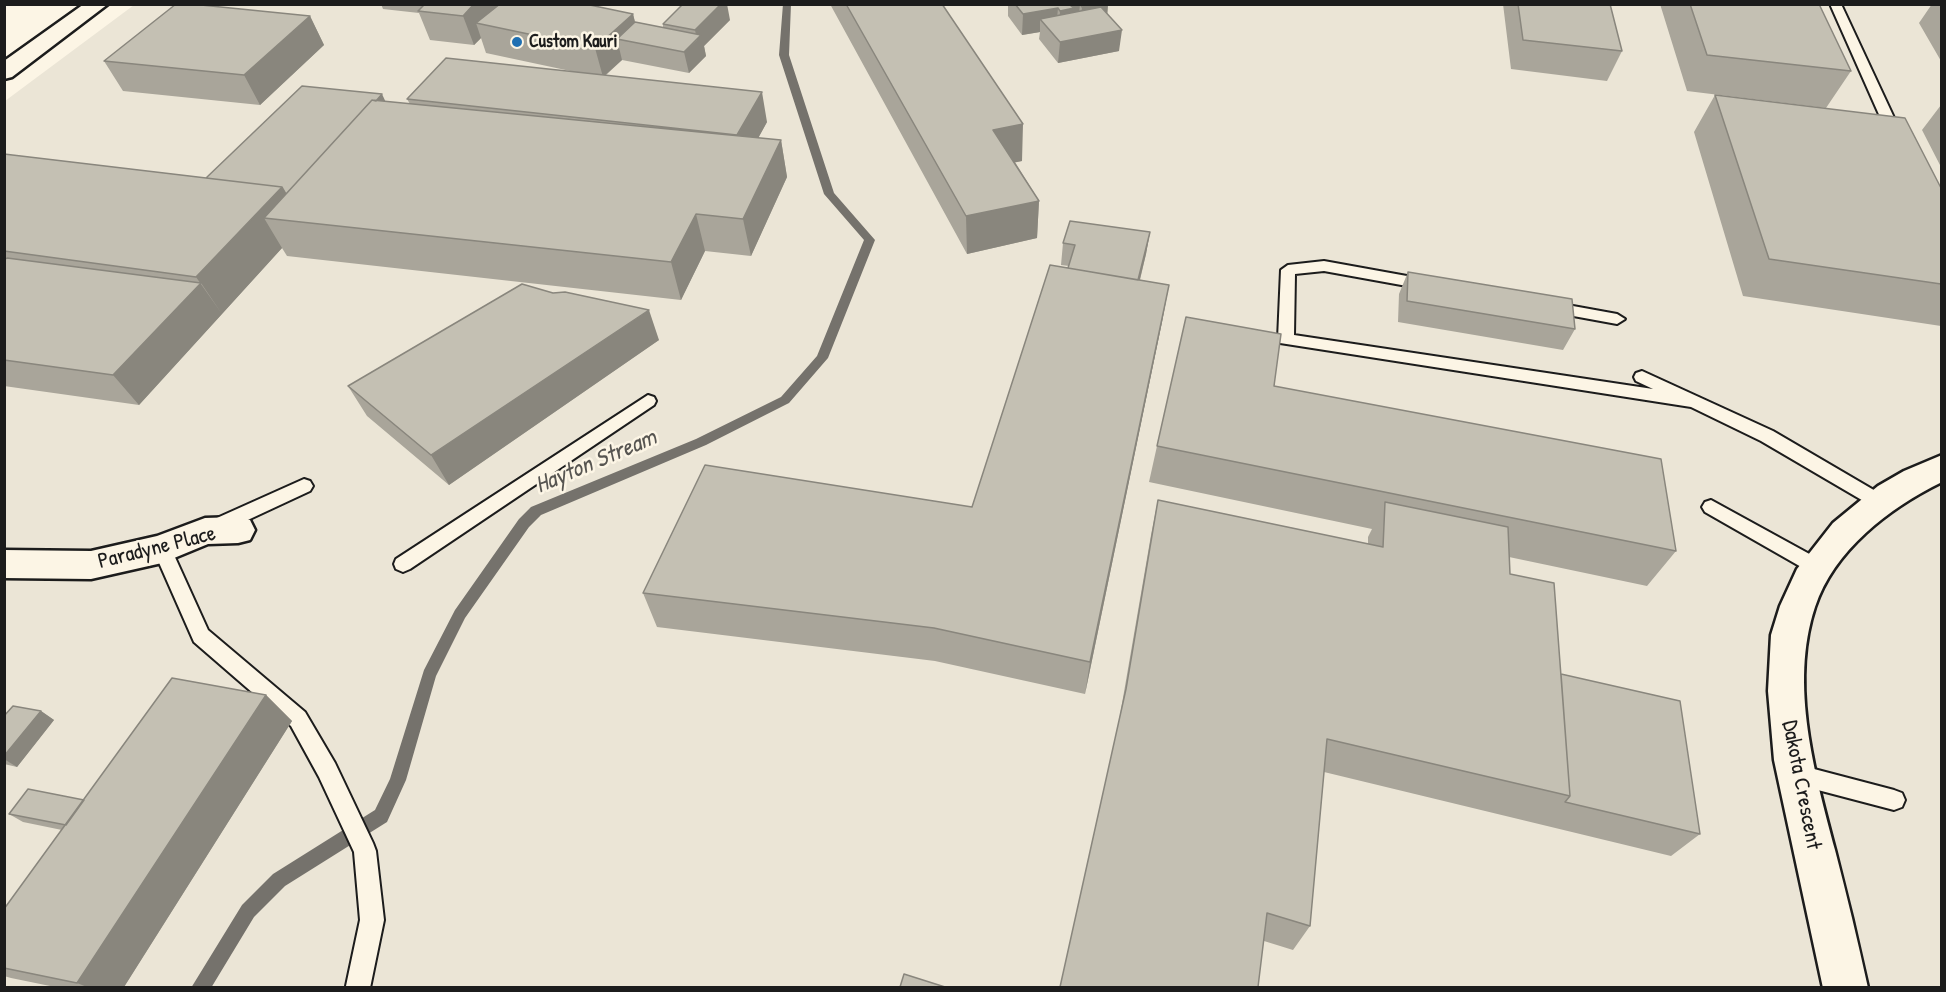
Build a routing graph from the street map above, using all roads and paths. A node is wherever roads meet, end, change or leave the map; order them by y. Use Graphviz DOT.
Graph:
graph roads {
  1 [pos="98,4"];
  2 [pos="1834,4"];
  3 [pos="4,72"];
  4 [pos="1900,146"];
  5 [pos="1441,287"];
  6 [pos="1535,304"];
  7 [pos="1617,319"];
  8 [pos="1642,376"];
  9 [pos="648,401"];
  10 [pos="1697,402"];
  11 [pos="1941,467"];
  12 [pos="304,486"];
  13 [pos="1878,501"];
  14 [pos="1711,507"];
  15 [pos="221,531"];
  16 [pos="162,549"];
  17 [pos="4,564"];
  18 [pos="403,564"];
  19 [pos="1817,567"];
  20 [pos="1795,774"];
  21 [pos="1894,800"];
  22 [pos="358,986"];
  23 [pos="1846,987"];
  1 -- 3 [label="street"];
  2 -- 4 [label="lane"];
  5 -- 10 [label="lane"];
  6 -- 7 [label="lane"];
  8 -- 10 [label="lane"];
  9 -- 18 [label="lane"];
  10 -- 13 [label="lane"];
  11 -- 13 [label="street, Dakota Crescent"];
  12 -- 15 [label="lane"];
  13 -- 19 [label="street, Dakota Crescent"];
  14 -- 19 [label="lane"];
  15 -- 16 [label="street, Paradyne Place"];
  16 -- 17 [label="street, Paradyne Place"];
  16 -- 22 [label="lane"];
  19 -- 20 [label="street, Dakota Crescent"];
  20 -- 21 [label="lane"];
  20 -- 23 [label="street, Dakota Crescent"];
}
